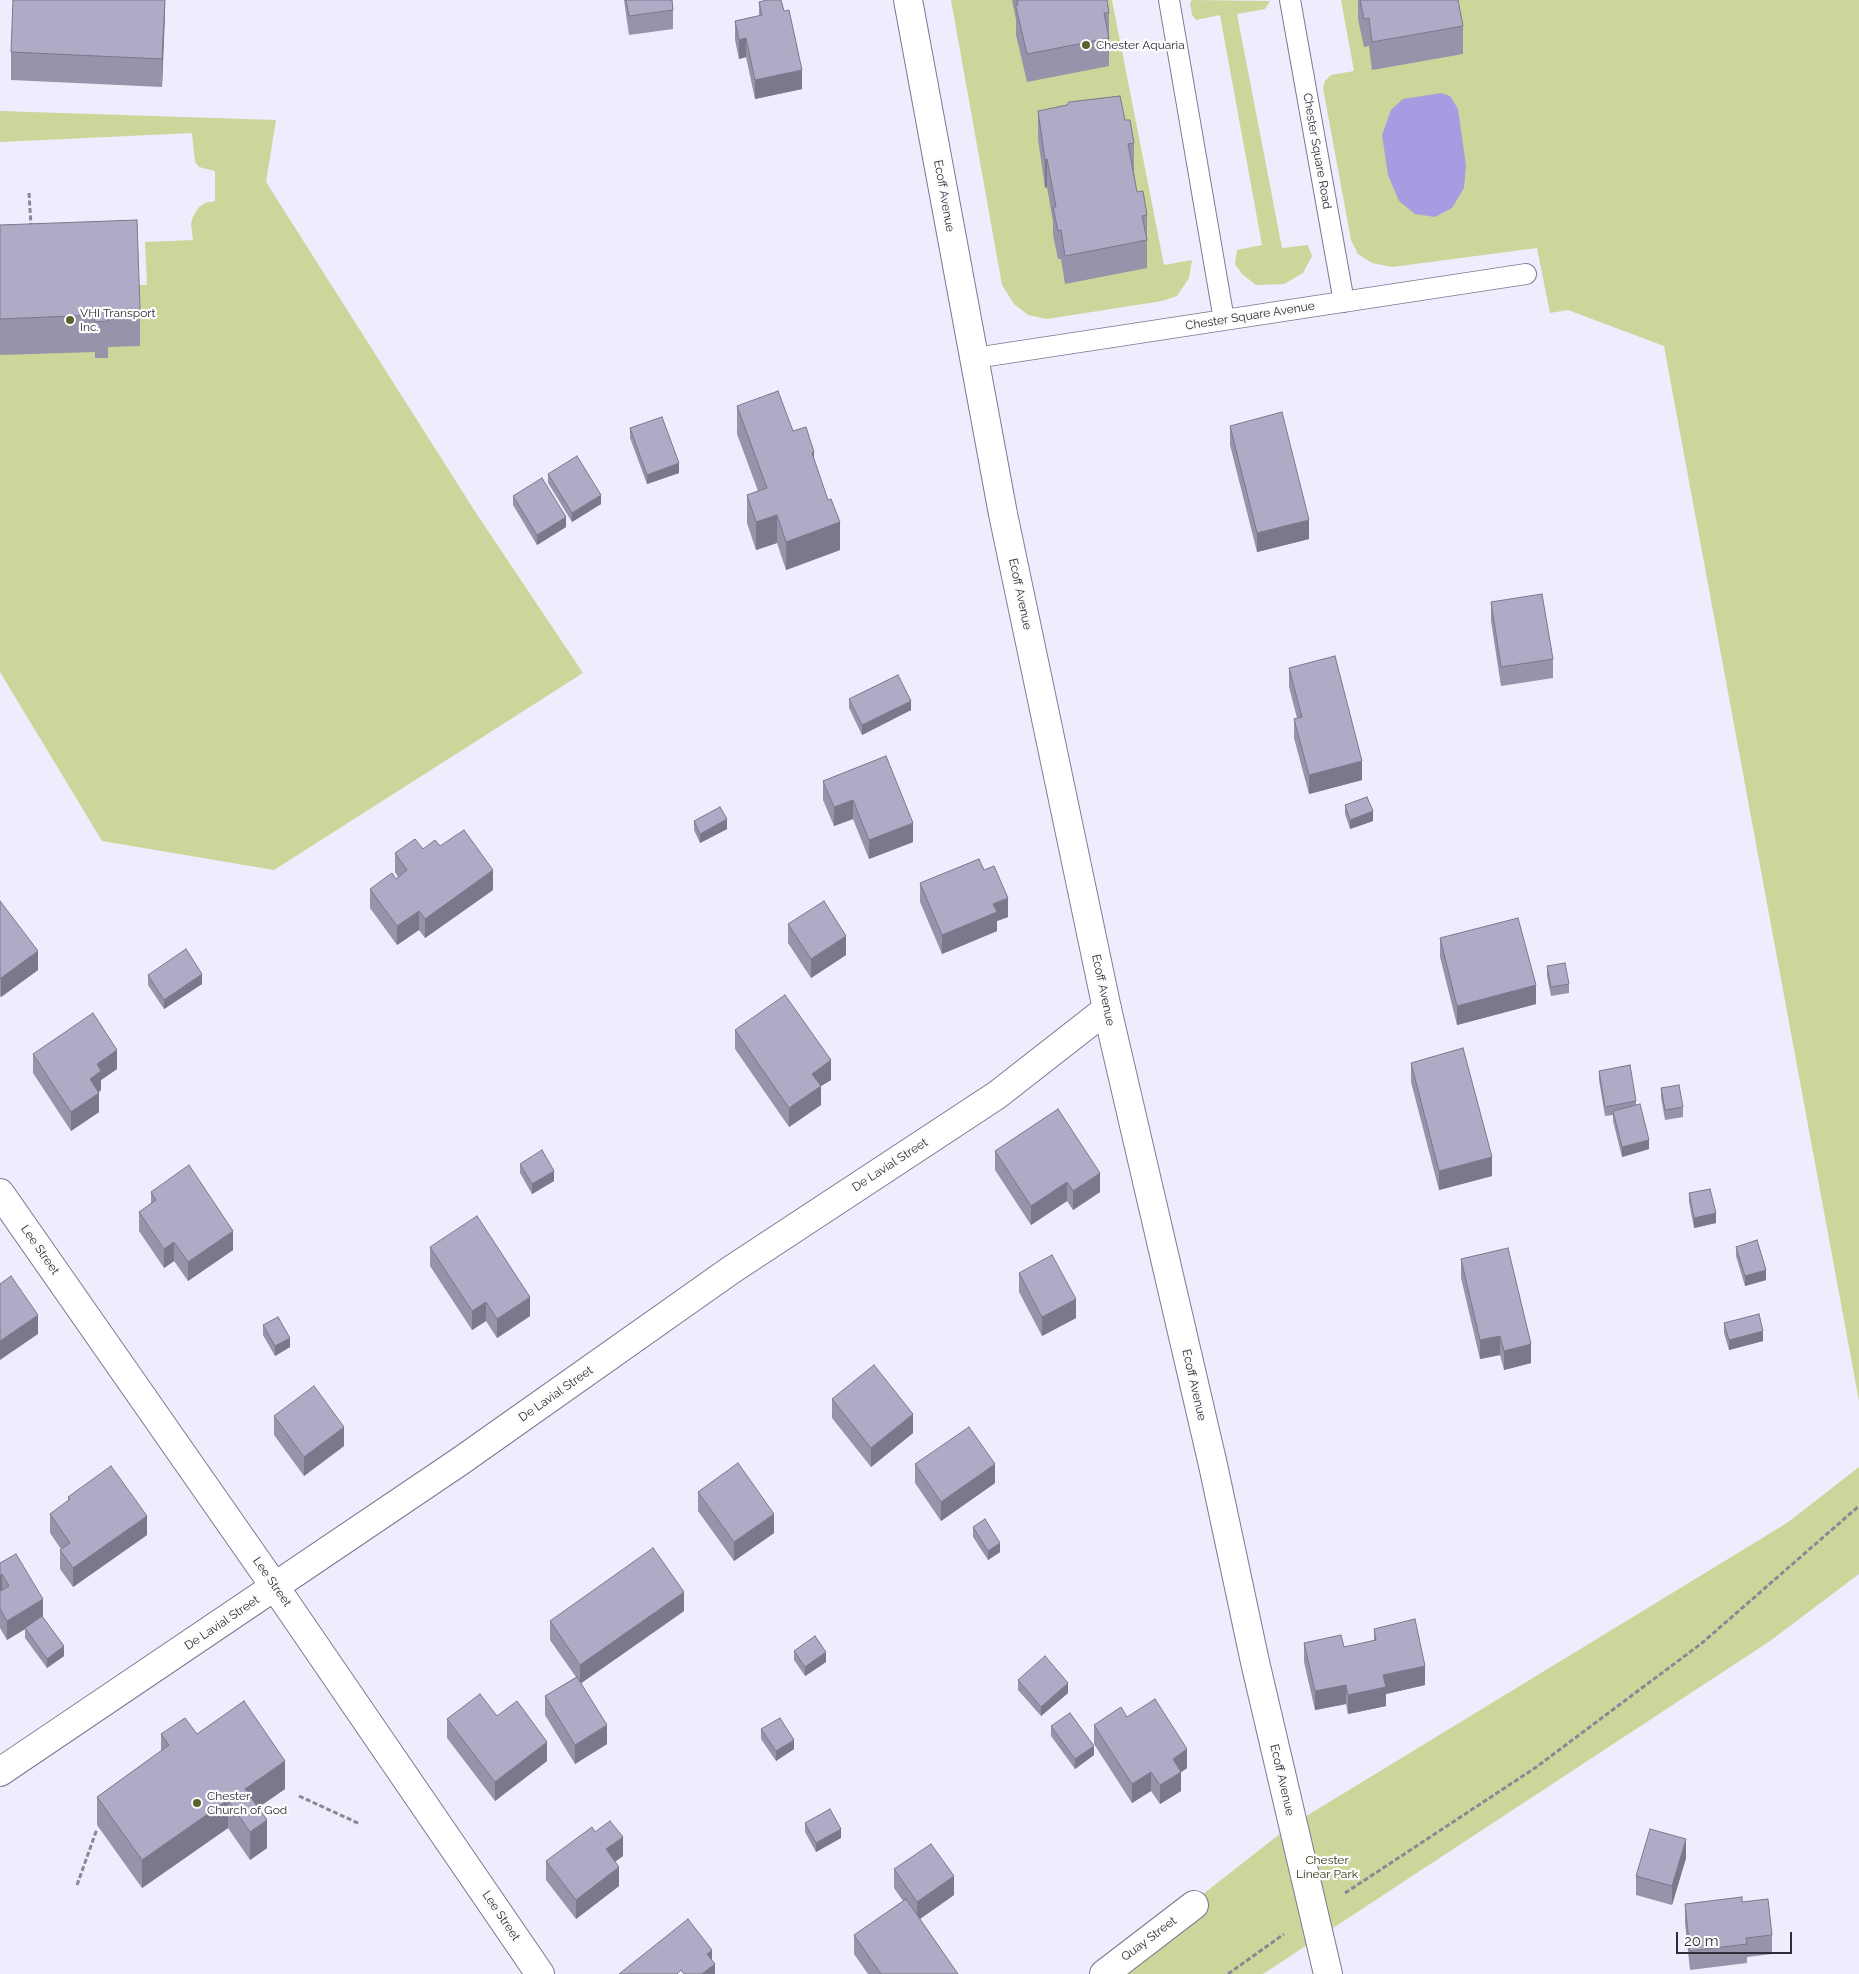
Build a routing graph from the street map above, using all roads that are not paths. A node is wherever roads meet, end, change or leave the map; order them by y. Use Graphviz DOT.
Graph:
graph roads {
  1 [pos="908,0"];
  2 [pos="1169,0"];
  3 [pos="1290,0"];
  4 [pos="1526,274"];
  5 [pos="1344,302"];
  6 [pos="1224,320"];
  7 [pos="975,358"];
  8 [pos="1107,1010"];
  9 [pos="0,1193"];
  10 [pos="275,1587"];
  11 [pos="0,1772"];
  12 [pos="1194,1905"];
  13 [pos="540,1974"];
  14 [pos="1104,1974"];
  15 [pos="1328,1974"];
  1 -- 7 [label="street, Ecoff Avenue"];
  2 -- 6 [label="lane"];
  3 -- 5 [label="lane, Chester Square Road"];
  4 -- 5 [label="lane, Chester Square Avenue"];
  5 -- 6 [label="lane, Chester Square Avenue"];
  6 -- 7 [label="lane, Chester Square Avenue"];
  7 -- 8 [label="street, Ecoff Avenue"];
  8 -- 10 [label="street, De Lavial Street"];
  8 -- 15 [label="street, Ecoff Avenue"];
  9 -- 10 [label="street, Lee Street"];
  10 -- 11 [label="street, De Lavial Street"];
  10 -- 13 [label="street, Lee Street"];
  12 -- 14 [label="street, Quay Street"];
}
